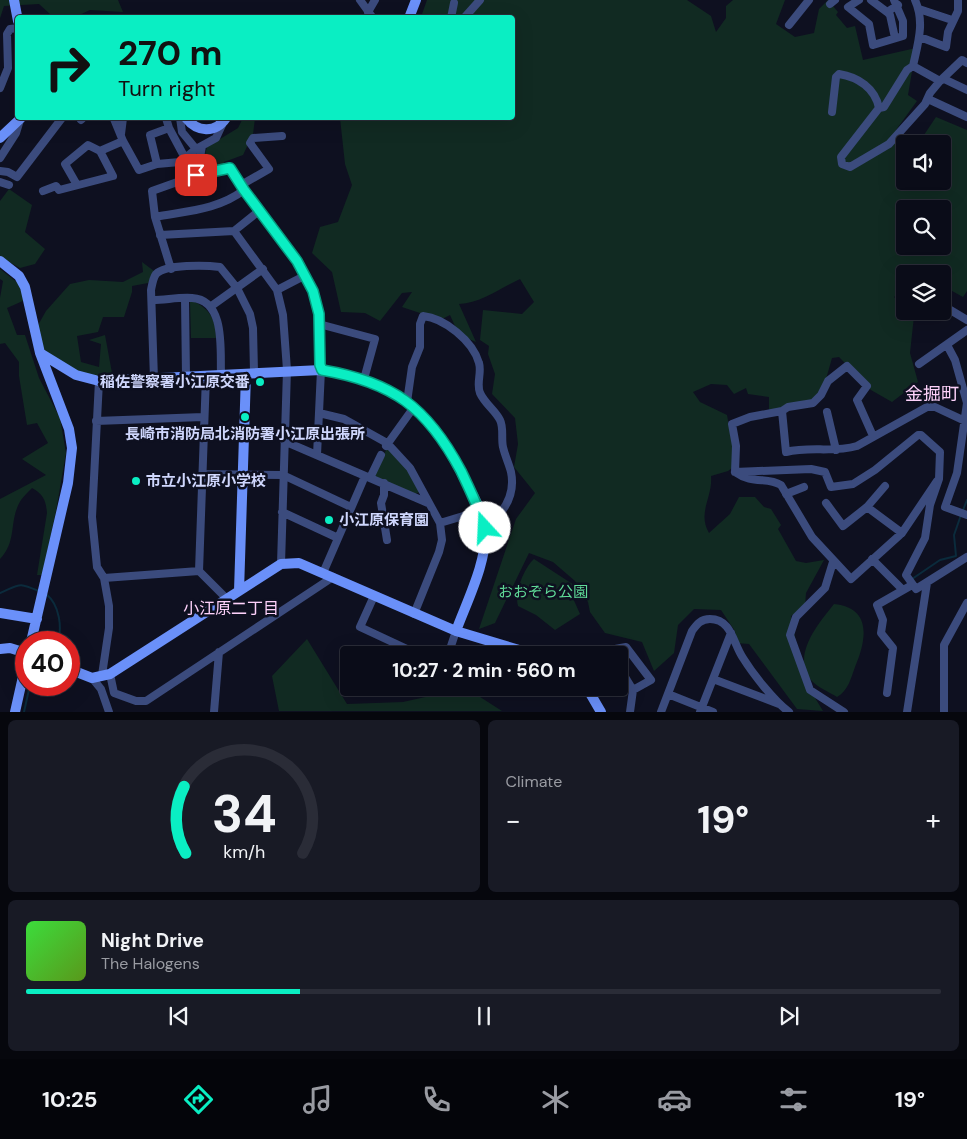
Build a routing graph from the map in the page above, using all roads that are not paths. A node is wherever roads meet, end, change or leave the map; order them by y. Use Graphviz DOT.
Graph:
graph roads {
  1 [pos="14,0"];
  2 [pos="360,0"];
  3 [pos="375,0"];
  4 [pos="416,0"];
  5 [pos="480,0"];
  6 [pos="809,0"];
  7 [pos="859,0"];
  8 [pos="871,0"];
  9 [pos="915,0"];
  10 [pos="958,0"];
  11 [pos="896,2"];
  12 [pos="454,3"];
  13 [pos="919,9"];
  14 [pos="887,12"];
  15 [pos="17,15"];
  16 [pos="371,15"];
  17 [pos="409,15"];
  18 [pos="451,15"];
  19 [pos="467,15"];
  20 [pos="952,20"];
  21 [pos="789,25"];
  22 [pos="15,28"];
  23 [pos="920,37"];
  24 [pos="894,38"];
  25 [pos="965,59"];
  26 [pos="913,66"];
  27 [pos="940,81"];
  28 [pos="0,88"];
  29 [pos="967,90"];
  30 [pos="928,99"];
  31 [pos="880,108"];
  32 [pos="832,112"];
  33 [pos="967,117"];
  34 [pos="19,120"];
  35 [pos="20,120"];
  36 [pos="60,120"];
  37 [pos="115,120"];
  38 [pos="124,120"];
  39 [pos="167,120"];
  40 [pos="180,120"];
  41 [pos="188,120"];
  42 [pos="224,121"];
  43 [pos="169,128"];
  44 [pos="282,136"];
  45 [pos="0,138"];
  46 [pos="122,138"];
  47 [pos="199,148"];
  48 [pos="100,151"];
  49 [pos="0,158"];
  50 [pos="185,158"];
  51 [pos="157,164"];
  52 [pos="0,171"];
  53 [pos="196,175"];
  54 [pos="0,182"];
  55 [pos="9,185"];
  56 [pos="77,185"];
  57 [pos="242,188"];
  58 [pos="43,190"];
  59 [pos="259,211"];
  60 [pos="155,217"];
  61 [pos="234,231"];
  62 [pos="160,235"];
  63 [pos="0,261"];
  64 [pos="171,269"];
  65 [pos="263,270"];
  66 [pos="306,275"];
  67 [pos="237,288"];
  68 [pos="276,290"];
  69 [pos="185,299"];
  70 [pos="153,300"];
  71 [pos="210,307"];
  72 [pos="951,311"];
  73 [pos="967,320"];
  74 [pos="319,324"];
  75 [pos="967,330"];
  76 [pos="947,345"];
  77 [pos="40,353"];
  78 [pos="920,364"];
  79 [pos="286,370"];
  80 [pos="322,370"];
  81 [pos="250,373"];
  82 [pos="221,374"];
  83 [pos="206,376"];
  84 [pos="186,377"];
  85 [pos="364,378"];
  86 [pos="154,379"];
  87 [pos="99,380"];
  88 [pos="410,404"];
  89 [pos="782,411"];
  90 [pos="827,412"];
  91 [pos="320,413"];
  92 [pos="203,417"];
  93 [pos="96,420"];
  94 [pos="966,422"];
  95 [pos="873,436"];
  96 [pos="284,441"];
  97 [pos="384,449"];
  98 [pos="836,450"];
  99 [pos="317,454"];
  100 [pos="735,472"];
  101 [pos="202,474"];
  102 [pos="243,474"];
  103 [pos="283,475"];
  104 [pos="368,477"];
  105 [pos="939,479"];
  106 [pos="384,483"];
  107 [pos="885,486"];
  108 [pos="804,487"];
  109 [pos="786,494"];
  110 [pos="428,503"];
  111 [pos="826,504"];
  112 [pos="351,507"];
  113 [pos="867,507"];
  114 [pos="480,511"];
  115 [pos="282,512"];
  116 [pos="967,515"];
  117 [pos="440,523"];
  118 [pos="485,528"];
  119 [pos="902,533"];
  120 [pos="338,538"];
  121 [pos="387,540"];
  122 [pos="967,557"];
  123 [pos="872,560"];
  124 [pos="833,562"];
  125 [pos="281,564"];
  126 [pos="199,570"];
  127 [pos="328,575"];
  128 [pos="104,578"];
  129 [pos="928,583"];
  130 [pos="912,585"];
  131 [pos="903,590"];
  132 [pos="239,591"];
  133 [pos="374,596"];
  134 [pos="227,599"];
  135 [pos="967,603"];
  136 [pos="0,612"];
  137 [pos="414,614"];
  138 [pos="37,619"];
  139 [pos="34,631"];
  140 [pos="456,631"];
  141 [pos="731,632"];
  142 [pos="401,646"];
  143 [pos="451,646"];
  144 [pos="506,646"];
  145 [pos="0,649"];
  146 [pos="628,649"];
  147 [pos="15,650"];
  148 [pos="219,652"];
  149 [pos="80,673"];
  150 [pos="106,675"];
  151 [pos="92,678"];
  152 [pos="712,679"];
  153 [pos="628,681"];
  154 [pos="634,690"];
  155 [pos="887,693"];
  156 [pos="668,694"];
  157 [pos="19,696"];
  158 [pos="592,696"];
  159 [pos="781,705"];
  160 [pos="701,709"];
  161 [pos="15,712"];
  162 [pos="109,712"];
  163 [pos="214,712"];
  164 [pos="601,712"];
  165 [pos="630,712"];
  166 [pos="661,712"];
  167 [pos="713,712"];
  168 [pos="789,712"];
  169 [pos="844,712"];
  170 [pos="907,712"];
  171 [pos="944,712"];
  1 -- 15 [label="street"];
  2 -- 16 [label="street"];
  3 -- 16 [label="street"];
  4 -- 17 [label="street"];
  5 -- 19 [label="street"];
  6 -- 21 [label="street"];
  7 -- 24 [label="street"];
  8 -- 14 [label="street"];
  9 -- 13 [label="street"];
  10 -- 20 [label="street"];
  11 -- 14 [label="street"];
  11 -- 24 [label="street"];
  12 -- 18 [label="street"];
  13 -- 20 [label="street"];
  13 -- 23 [label="street"];
  14 -- 24 [label="street"];
  20 -- 23 [label="street"];
  22 -- 28 [label="street"];
  23 -- 26 [label="street"];
  25 -- 27 [label="street"];
  26 -- 27 [label="street"];
  26 -- 31 [label="street"];
  27 -- 29 [label="street"];
  27 -- 30 [label="street"];
  30 -- 31 [label="street"];
  30 -- 33 [label="street"];
  31 -- 32 [label="street"];
  34 -- 45 [label="street"];
  35 -- 49 [label="street"];
  36 -- 52 [label="street"];
  37 -- 46 [label="street"];
  38 -- 46 [label="street"];
  39 -- 43 [label="street"];
  40 -- 47 [label="street"];
  41 -- 42 [label="street"];
  42 -- 47 [label="street"];
  43 -- 50 [label="street"];
  43 -- 51 [label="street"];
  44 -- 57 [label="street"];
  46 -- 48 [label="street"];
  46 -- 51 [label="street"];
  47 -- 50 [label="street"];
  47 -- 53 [label="street"];
  48 -- 56 [label="street"];
  48 -- 56 [label="street"];
  50 -- 51 [label="street"];
  53 -- 57 [label="street"];
  53 -- 60 [label="street"];
  54 -- 55 [label="street"];
  56 -- 58 [label="street"];
  57 -- 59 [label="street"];
  57 -- 60 [label="street"];
  59 -- 61 [label="street"];
  59 -- 66 [label="street"];
  60 -- 62 [label="street"];
  61 -- 62 [label="street"];
  61 -- 65 [label="street"];
  62 -- 64 [label="street"];
  63 -- 77 [label="street"];
  64 -- 67 [label="street"];
  64 -- 70 [label="street"];
  65 -- 67 [label="street"];
  65 -- 68 [label="street"];
  66 -- 68 [label="street"];
  66 -- 74 [label="street"];
  67 -- 71 [label="street"];
  67 -- 81 [label="street"];
  68 -- 79 [label="street"];
  69 -- 70 [label="street"];
  69 -- 71 [label="street"];
  69 -- 84 [label="street"];
  70 -- 86 [label="street"];
  71 -- 82 [label="street"];
  72 -- 73 [label="street"];
  74 -- 80 [label="street"];
  74 -- 85 [label="street"];
  75 -- 76 [label="street"];
  76 -- 78 [label="street"];
  76 -- 94 [label="street"];
  77 -- 87 [label="street"];
  77 -- 138 [label="street"];
  79 -- 80 [label="street"];
  79 -- 81 [label="street"];
  79 -- 96 [label="street"];
  80 -- 85 [label="street"];
  80 -- 91 [label="street"];
  81 -- 82 [label="street"];
  81 -- 102 [label="street"];
  82 -- 83 [label="street"];
  83 -- 84 [label="street"];
  83 -- 92 [label="street"];
  84 -- 86 [label="street"];
  85 -- 88 [label="street"];
  86 -- 87 [label="street"];
  87 -- 93 [label="street"];
  88 -- 97 [label="street"];
  88 -- 114 [label="street"];
  88 -- 118 [label="street"];
  89 -- 95 [label="street"];
  89 -- 98 [label="street"];
  89 -- 100 [label="street"];
  90 -- 98 [label="street"];
  91 -- 97 [label="street"];
  91 -- 99 [label="street"];
  92 -- 93 [label="street"];
  92 -- 101 [label="street"];
  93 -- 128 [label="street"];
  94 -- 95 [label="street"];
  94 -- 116 [label="street"];
  95 -- 98 [label="street"];
  96 -- 99 [label="street"];
  96 -- 103 [label="street"];
  97 -- 104 [label="street"];
  97 -- 110 [label="street"];
  99 -- 104 [label="street"];
  100 -- 105 [label="street"];
  100 -- 109 [label="street"];
  101 -- 102 [label="street"];
  101 -- 126 [label="street"];
  102 -- 103 [label="street"];
  102 -- 132 [label="street"];
  103 -- 112 [label="street"];
  103 -- 115 [label="street"];
  104 -- 106 [label="street"];
  104 -- 112 [label="street"];
  105 -- 119 [label="street"];
  105 -- 130 [label="street"];
  106 -- 110 [label="street"];
  106 -- 121 [label="street"];
  107 -- 113 [label="street"];
  108 -- 109 [label="street"];
  109 -- 124 [label="street"];
  110 -- 117 [label="street"];
  111 -- 113 [label="street"];
  112 -- 120 [label="street"];
  113 -- 119 [label="street"];
  114 -- 117 [label="street"];
  114 -- 118 [label="street"];
  115 -- 120 [label="street"];
  115 -- 125 [label="street"];
  117 -- 137 [label="street"];
  118 -- 140 [label="street"];
  119 -- 123 [label="street"];
  120 -- 127 [label="street"];
  122 -- 129 [label="street"];
  123 -- 124 [label="street"];
  123 -- 131 [label="street"];
  124 -- 169 [label="street"];
  125 -- 127 [label="street"];
  125 -- 132 [label="street"];
  126 -- 128 [label="street"];
  126 -- 134 [label="street"];
  127 -- 133 [label="street"];
  127 -- 148 [label="street"];
  128 -- 150 [label="street"];
  129 -- 130 [label="street"];
  129 -- 170 [label="street"];
  130 -- 131 [label="street"];
  131 -- 155 [label="street"];
  132 -- 134 [label="street"];
  133 -- 137 [label="street"];
  133 -- 142 [label="street"];
  134 -- 150 [label="street"];
  135 -- 171 [label="street"];
  136 -- 138 [label="street"];
  137 -- 140 [label="street"];
  138 -- 139 [label="street"];
  140 -- 143 [label="street"];
  140 -- 144 [label="street"];
  141 -- 152 [label="street"];
  141 -- 156 [label="street"];
  141 -- 159 [label="street"];
  145 -- 147 [label="street"];
  146 -- 154 [label="street"];
  148 -- 150 [label="street"];
  148 -- 163 [label="street"];
  149 -- 151 [label="street"];
  150 -- 151 [label="street"];
  151 -- 162 [label="street"];
  152 -- 159 [label="street"];
  152 -- 160 [label="street"];
  153 -- 154 [label="street"];
  154 -- 165 [label="street"];
  156 -- 160 [label="street"];
  156 -- 166 [label="street"];
  157 -- 161 [label="street"];
  158 -- 164 [label="street"];
  159 -- 168 [label="street"];
  160 -- 167 [label="street"];
}
